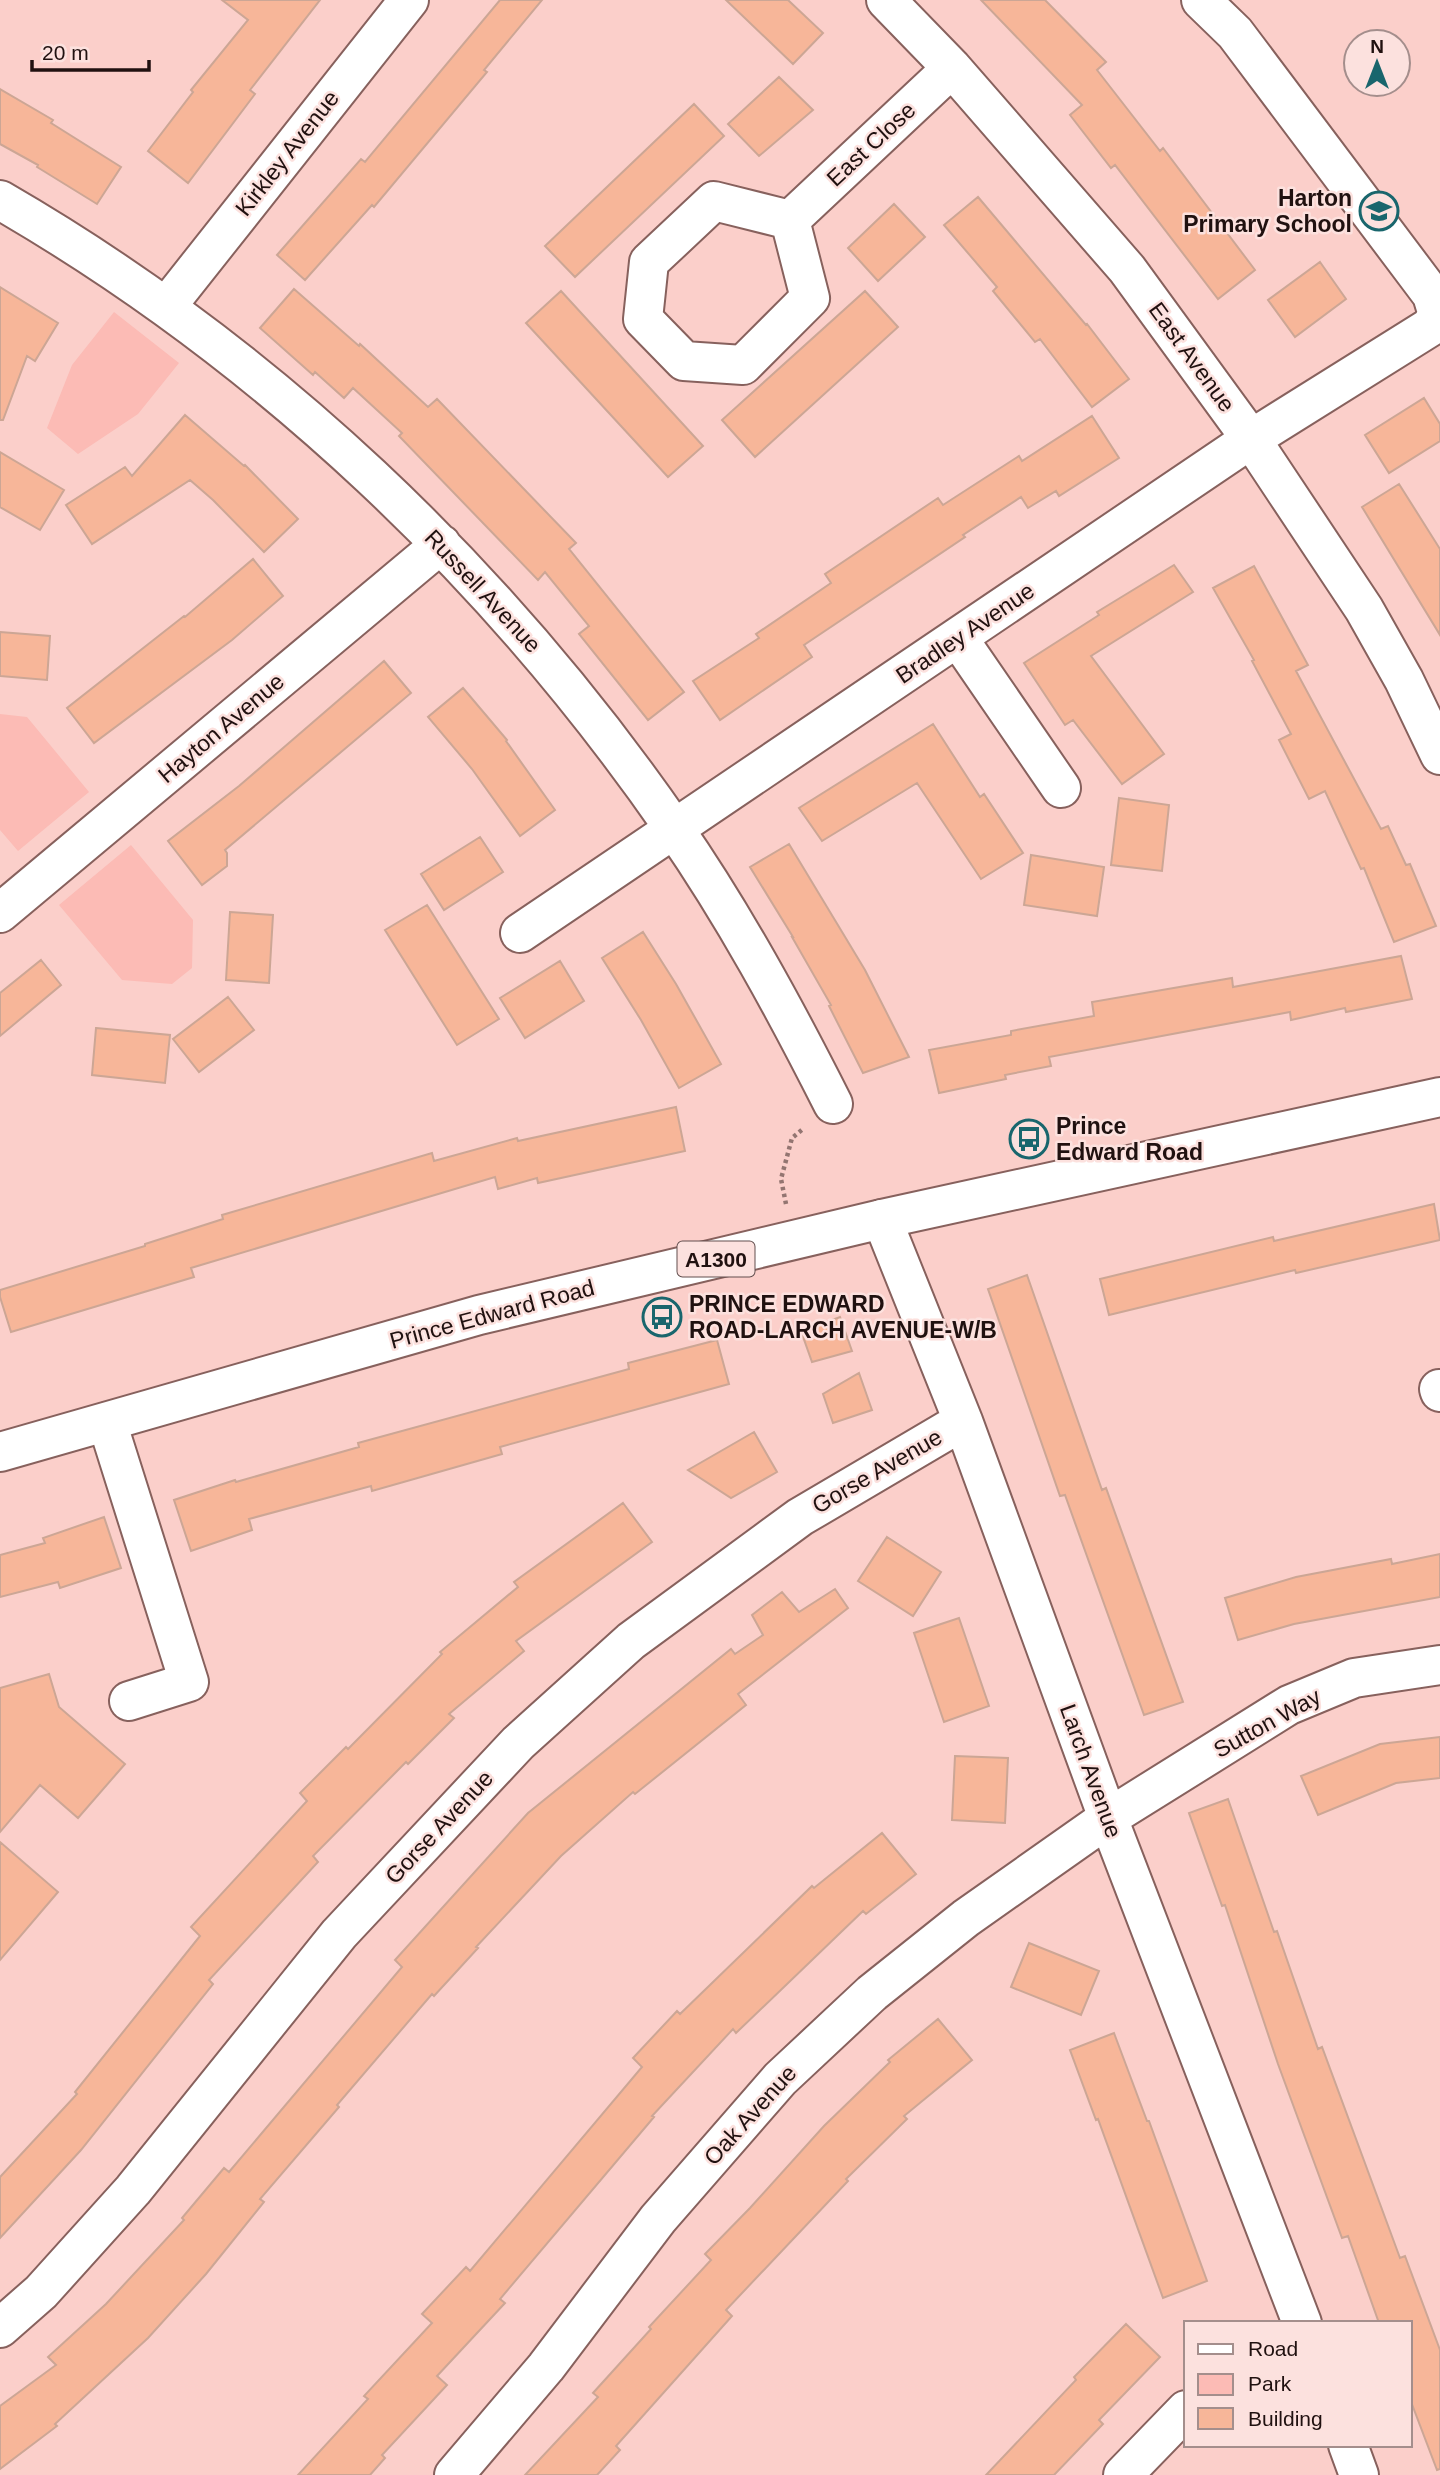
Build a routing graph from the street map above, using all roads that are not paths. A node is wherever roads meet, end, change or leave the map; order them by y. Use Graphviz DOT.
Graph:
graph roads {
  1 [pos="409,0"];
  2 [pos="886,0"];
  3 [pos="1201,0"];
  4 [pos="952,68"];
  5 [pos="0,200"];
  6 [pos="790,219"];
  7 [pos="166,307"];
  8 [pos="1251,439"];
  9 [pos="442,544"];
  10 [pos="958,638"];
  11 [pos="1440,755"];
  12 [pos="1060,788"];
  13 [pos="675,830"];
  14 [pos="0,913"];
  15 [pos="520,933"];
  16 [pos="1440,1097"];
  17 [pos="833,1104"];
  18 [pos="882,1219"];
  19 [pos="962,1421"];
  20 [pos="107,1422"];
  21 [pos="0,1452"];
  22 [pos="1440,1665"];
  23 [pos="129,1701"];
  24 [pos="1108,1818"];
  25 [pos="1301,2321"];
  26 [pos="0,2328"];
  27 [pos="1184,2412"];
  28 [pos="1349,2447"];
  29 [pos="454,2475"];
  30 [pos="1123,2475"];
  31 [pos="1359,2475"];
  1 -- 7 [label="street, Kirkley Avenue"];
  2 -- 4 [label="street, East Avenue"];
  3 -- 8 [label="street, Bradley Avenue"];
  4 -- 6 [label="street, East Close"];
  4 -- 8 [label="street, East Avenue"];
  5 -- 7 [label="street, Russell Avenue"];
  6 -- 6 [label="street"];
  7 -- 9 [label="street, Russell Avenue"];
  8 -- 10 [label="street, Bradley Avenue"];
  8 -- 11 [label="street, East Avenue"];
  9 -- 13 [label="street, Russell Avenue"];
  9 -- 14 [label="street, Hayton Avenue"];
  10 -- 12 [label="street"];
  10 -- 13 [label="street, Bradley Avenue"];
  13 -- 15 [label="street, Bradley Avenue"];
  13 -- 17 [label="street, Russell Avenue"];
  16 -- 18 [label="street, Prince Edward Road / A1300"];
  18 -- 19 [label="street, Larch Avenue"];
  18 -- 20 [label="street, Prince Edward Road / A1300"];
  19 -- 24 [label="street, Larch Avenue"];
  19 -- 26 [label="street, Gorse Avenue"];
  20 -- 21 [label="street, Prince Edward Road / A1300"];
  20 -- 23 [label="street"];
  22 -- 24 [label="street, Sutton Way"];
  24 -- 25 [label="street, Larch Avenue"];
  24 -- 29 [label="street, Oak Avenue"];
  27 -- 30 [label="street"];
  28 -- 31 [label="street"];
}
